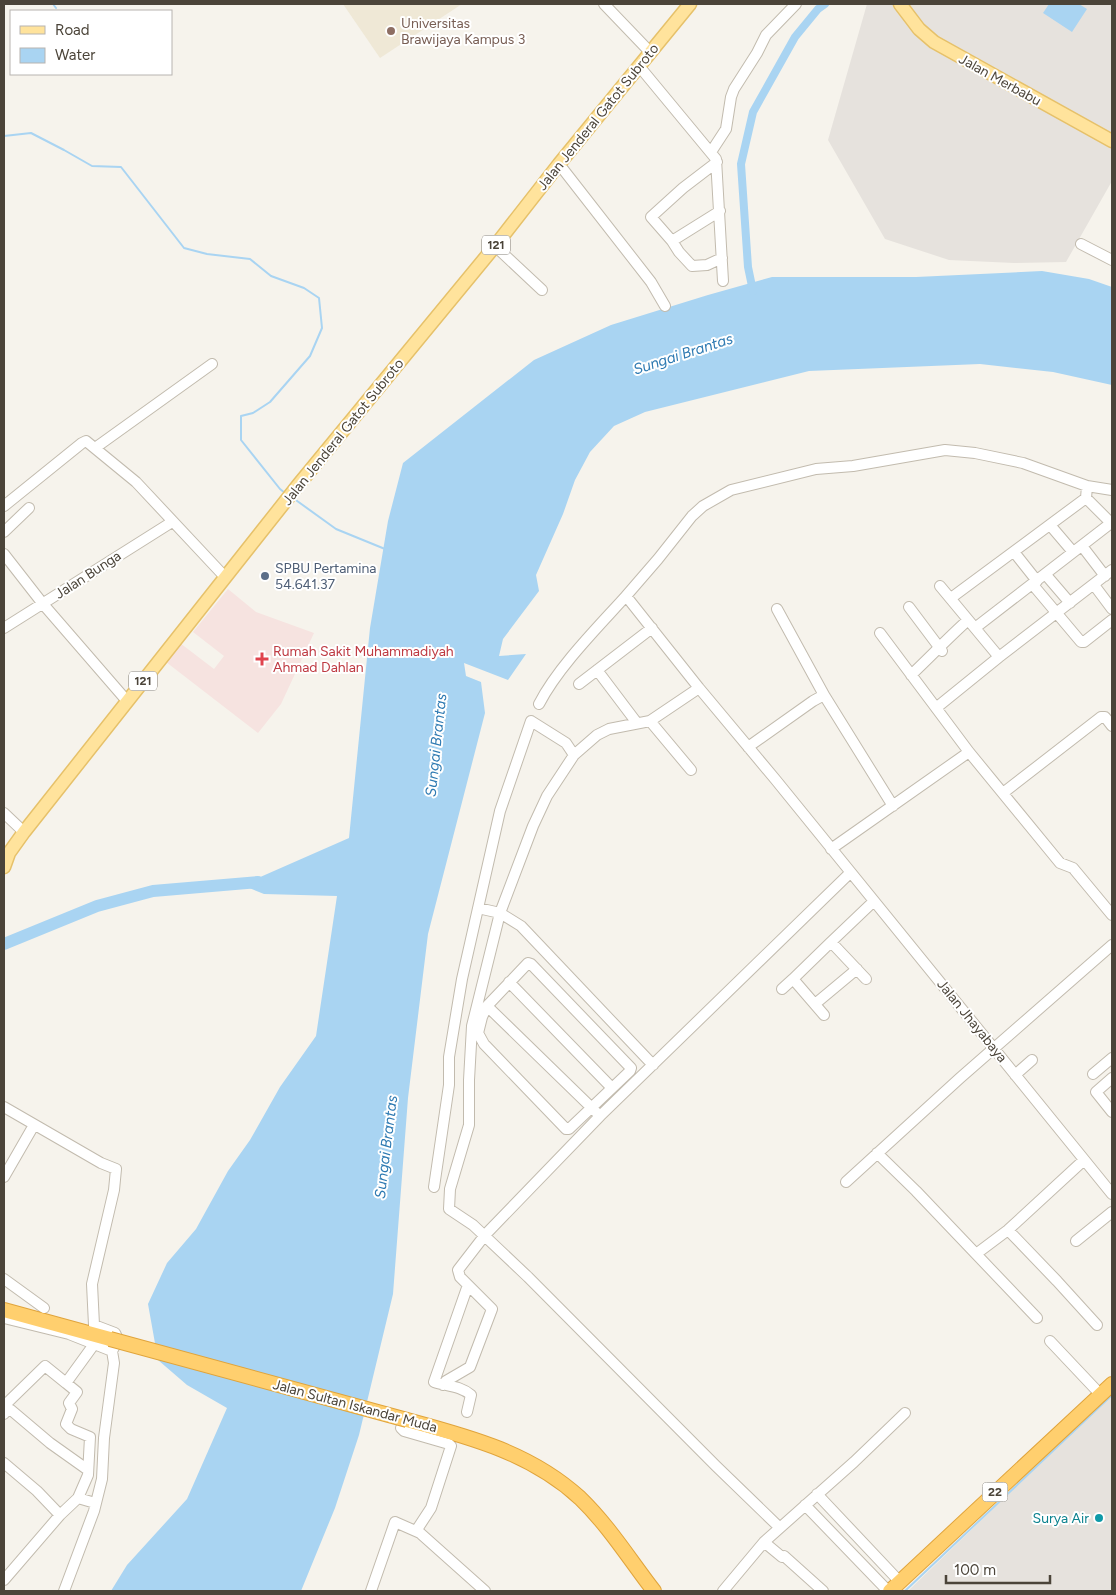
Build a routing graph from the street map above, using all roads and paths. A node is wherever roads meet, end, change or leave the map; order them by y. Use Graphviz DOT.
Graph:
graph roads {
  1 [pos="604,4"];
  2 [pos="690,4"];
  3 [pos="796,4"];
  4 [pos="900,4"];
  5 [pos="650,52"];
  6 [pos="639,66"];
  7 [pos="1112,141"];
  8 [pos="714,157"];
  9 [pos="559,164"];
  10 [pos="720,211"];
  11 [pos="672,241"];
  12 [pos="1080,244"];
  13 [pos="495,246"];
  14 [pos="722,258"];
  15 [pos="1112,260"];
  16 [pos="723,281"];
  17 [pos="542,290"];
  18 [pos="665,306"];
  19 [pos="212,364"];
  20 [pos="95,448"];
  21 [pos="1087,486"];
  22 [pos="1112,490"];
  23 [pos="1086,498"];
  24 [pos="4,506"];
  25 [pos="29,508"];
  26 [pos="172,522"];
  27 [pos="1112,523"];
  28 [pos="1050,525"];
  29 [pos="4,532"];
  30 [pos="1078,549"];
  31 [pos="1014,552"];
  32 [pos="4,554"];
  33 [pos="1109,573"];
  34 [pos="225,577"];
  35 [pos="1039,580"];
  36 [pos="1094,585"];
  37 [pos="940,586"];
  38 [pos="626,596"];
  39 [pos="951,598"];
  40 [pos="1070,603"];
  41 [pos="43,604"];
  42 [pos="909,607"];
  43 [pos="777,609"];
  44 [pos="1112,609"];
  45 [pos="1057,613"];
  46 [pos="1112,620"];
  47 [pos="972,624"];
  48 [pos="4,628"];
  49 [pos="652,628"];
  50 [pos="881,632"];
  51 [pos="939,649"];
  52 [pos="999,657"];
  53 [pos="597,670"];
  54 [pos="912,674"];
  55 [pos="579,684"];
  56 [pos="699,688"];
  57 [pos="824,695"];
  58 [pos="127,701"];
  59 [pos="539,704"];
  60 [pos="936,708"];
  61 [pos="650,721"];
  62 [pos="637,723"];
  63 [pos="1112,726"];
  64 [pos="748,747"];
  65 [pos="969,752"];
  66 [pos="574,755"];
  67 [pos="691,770"];
  68 [pos="1003,793"];
  69 [pos="893,806"];
  70 [pos="4,813"];
  71 [pos="24,832"];
  72 [pos="831,849"];
  73 [pos="4,867"];
  74 [pos="850,873"];
  75 [pos="874,901"];
  76 [pos="478,908"];
  77 [pos="500,913"];
  78 [pos="1112,915"];
  79 [pos="831,942"];
  80 [pos="1112,945"];
  81 [pos="857,969"];
  82 [pos="793,979"];
  83 [pos="866,979"];
  84 [pos="509,982"];
  85 [pos="782,989"];
  86 [pos="815,1004"];
  87 [pos="487,1006"];
  88 [pos="824,1015"];
  89 [pos="993,1048"];
  90 [pos="1112,1058"];
  91 [pos="1032,1060"];
  92 [pos="653,1064"];
  93 [pos="1015,1074"];
  94 [pos="1093,1074"];
  95 [pos="1112,1078"];
  96 [pos="612,1088"];
  97 [pos="4,1108"];
  98 [pos="592,1108"];
  99 [pos="1112,1112"];
  100 [pos="600,1116"];
  101 [pos="34,1125"];
  102 [pos="877,1153"];
  103 [pos="1084,1160"];
  104 [pos="4,1177"];
  105 [pos="846,1182"];
  106 [pos="434,1187"];
  107 [pos="1111,1189"];
  108 [pos="1112,1212"];
  109 [pos="1008,1230"];
  110 [pos="485,1235"];
  111 [pos="1076,1241"];
  112 [pos="976,1254"];
  113 [pos="4,1279"];
  114 [pos="468,1285"];
  115 [pos="44,1308"];
  116 [pos="4,1310"];
  117 [pos="4,1318"];
  118 [pos="1037,1318"];
  119 [pos="1097,1325"];
  120 [pos="1050,1341"];
  121 [pos="96,1343"];
  122 [pos="111,1345"];
  123 [pos="66,1383"];
  124 [pos="1112,1384"];
  125 [pos="443,1385"];
  126 [pos="1100,1394"];
  127 [pos="6,1407"];
  128 [pos="467,1412"];
  129 [pos="905,1413"];
  130 [pos="404,1424"];
  131 [pos="4,1464"];
  132 [pos="88,1470"];
  133 [pos="817,1494"];
  134 [pos="78,1498"];
  135 [pos="95,1503"];
  136 [pos="805,1505"];
  137 [pos="60,1515"];
  138 [pos="779,1527"];
  139 [pos="416,1531"];
  140 [pos="764,1542"];
  141 [pos="4,1580"];
  142 [pos="893,1588"];
  143 [pos="64,1591"];
  144 [pos="371,1591"];
  145 [pos="485,1591"];
  146 [pos="654,1591"];
  147 [pos="723,1591"];
  148 [pos="823,1591"];
  1 -- 5 [label="street"];
  2 -- 5 [label="main road, Jalan Jenderal Gatot Subroto / 121"];
  3 -- 8 [label="street"];
  4 -- 7 [label="main road, Jalan Merbabu"];
  5 -- 6 [label="main road, Jalan Jenderal Gatot Subroto / 121"];
  6 -- 8 [label="street"];
  6 -- 9 [label="main road, Jalan Jenderal Gatot Subroto / 121"];
  8 -- 10 [label="street"];
  8 -- 11 [label="street"];
  9 -- 13 [label="main road, Jalan Jenderal Gatot Subroto / 121"];
  9 -- 18 [label="street"];
  10 -- 11 [label="street"];
  10 -- 14 [label="street"];
  11 -- 14 [label="street"];
  12 -- 15 [label="street"];
  13 -- 17 [label="street"];
  13 -- 34 [label="main road, Jalan Jenderal Gatot Subroto / 121"];
  14 -- 16 [label="street"];
  19 -- 20 [label="street"];
  20 -- 24 [label="street"];
  20 -- 26 [label="street"];
  21 -- 22 [label="street"];
  21 -- 23 [label="street"];
  21 -- 38 [label="street"];
  23 -- 27 [label="street"];
  23 -- 28 [label="street"];
  25 -- 29 [label="street"];
  26 -- 34 [label="street"];
  26 -- 41 [label="street, Jalan Bunga"];
  27 -- 30 [label="street"];
  28 -- 30 [label="street"];
  28 -- 31 [label="street"];
  30 -- 33 [label="street"];
  30 -- 35 [label="street"];
  31 -- 35 [label="street"];
  31 -- 39 [label="street"];
  32 -- 41 [label="street"];
  33 -- 36 [label="street"];
  34 -- 58 [label="main road, Jalan Jenderal Gatot Subroto / 121"];
  35 -- 40 [label="street"];
  35 -- 45 [label="street"];
  35 -- 47 [label="street"];
  36 -- 40 [label="street"];
  36 -- 44 [label="street"];
  37 -- 39 [label="street"];
  38 -- 49 [label="street, Jalan Jhayabaya"];
  38 -- 59 [label="street"];
  39 -- 47 [label="street"];
  40 -- 45 [label="street"];
  41 -- 48 [label="street, Jalan Bunga"];
  41 -- 58 [label="street"];
  42 -- 51 [label="street"];
  43 -- 57 [label="street"];
  45 -- 46 [label="street"];
  45 -- 52 [label="street"];
  47 -- 51 [label="street"];
  47 -- 52 [label="street"];
  49 -- 53 [label="street"];
  49 -- 56 [label="street, Jalan Jhayabaya"];
  50 -- 54 [label="street"];
  51 -- 54 [label="street"];
  52 -- 60 [label="street"];
  53 -- 55 [label="street"];
  53 -- 62 [label="street"];
  54 -- 60 [label="street"];
  56 -- 61 [label="street"];
  56 -- 64 [label="street, Jalan Jhayabaya"];
  57 -- 64 [label="street"];
  57 -- 69 [label="street"];
  58 -- 71 [label="main road, Jalan Jenderal Gatot Subroto / 121"];
  60 -- 65 [label="street"];
  61 -- 62 [label="street"];
  61 -- 67 [label="street"];
  62 -- 66 [label="street"];
  63 -- 68 [label="street"];
  64 -- 72 [label="street, Jalan Jhayabaya"];
  65 -- 68 [label="street"];
  65 -- 69 [label="street"];
  66 -- 76 [label="street"];
  66 -- 77 [label="street"];
  68 -- 78 [label="street"];
  69 -- 72 [label="street"];
  70 -- 71 [label="street"];
  71 -- 73 [label="main road, Jalan Jenderal Gatot Subroto / 121"];
  72 -- 74 [label="street, Jalan Jhayabaya"];
  74 -- 75 [label="street, Jalan Jhayabaya"];
  74 -- 92 [label="street"];
  75 -- 79 [label="street"];
  75 -- 89 [label="street, Jalan Jhayabaya"];
  76 -- 77 [label="street"];
  76 -- 106 [label="street"];
  77 -- 92 [label="street"];
  77 -- 110 [label="street"];
  79 -- 81 [label="street"];
  79 -- 82 [label="street"];
  80 -- 89 [label="street"];
  81 -- 83 [label="street"];
  81 -- 86 [label="street"];
  82 -- 85 [label="street"];
  82 -- 86 [label="street"];
  84 -- 87 [label="street"];
  84 -- 96 [label="street"];
  84 -- 96 [label="street"];
  86 -- 88 [label="street"];
  87 -- 98 [label="street"];
  87 -- 98 [label="street"];
  89 -- 93 [label="street, Jalan Jhayabaya"];
  89 -- 102 [label="street"];
  90 -- 94 [label="street"];
  91 -- 93 [label="street"];
  92 -- 100 [label="street"];
  93 -- 103 [label="street, Jalan Jhayabaya"];
  95 -- 99 [label="street"];
  96 -- 98 [label="street"];
  97 -- 101 [label="street"];
  98 -- 100 [label="street"];
  100 -- 110 [label="street"];
  101 -- 104 [label="street"];
  101 -- 122 [label="street"];
  102 -- 105 [label="street"];
  102 -- 112 [label="street"];
  103 -- 107 [label="street, Jalan Jhayabaya"];
  103 -- 109 [label="street"];
  108 -- 111 [label="street"];
  109 -- 112 [label="street"];
  109 -- 119 [label="street"];
  110 -- 114 [label="street"];
  110 -- 138 [label="street"];
  112 -- 118 [label="street"];
  113 -- 115 [label="street"];
  114 -- 125 [label="street"];
  114 -- 125 [label="street"];
  116 -- 122 [label="highway, Jalan Sultan Iskandar Muda"];
  117 -- 121 [label="street"];
  120 -- 126 [label="street"];
  121 -- 122 [label="street"];
  121 -- 123 [label="street"];
  122 -- 130 [label="highway, Jalan Sultan Iskandar Muda, bridge"];
  122 -- 135 [label="street"];
  123 -- 127 [label="street"];
  123 -- 132 [label="street"];
  124 -- 126 [label="highway, 22"];
  125 -- 128 [label="street"];
  126 -- 142 [label="highway, 22"];
  127 -- 132 [label="street"];
  129 -- 133 [label="street"];
  130 -- 139 [label="street"];
  130 -- 146 [label="highway, Jalan Sultan Iskandar Muda"];
  131 -- 137 [label="street"];
  132 -- 134 [label="street"];
  133 -- 136 [label="street"];
  133 -- 142 [label="street"];
  134 -- 135 [label="street"];
  134 -- 137 [label="street"];
  135 -- 143 [label="street"];
  136 -- 138 [label="street"];
  136 -- 142 [label="street"];
  137 -- 141 [label="street"];
  138 -- 140 [label="street"];
  139 -- 144 [label="street"];
  139 -- 145 [label="street"];
  140 -- 147 [label="street"];
  140 -- 148 [label="street"];
}
